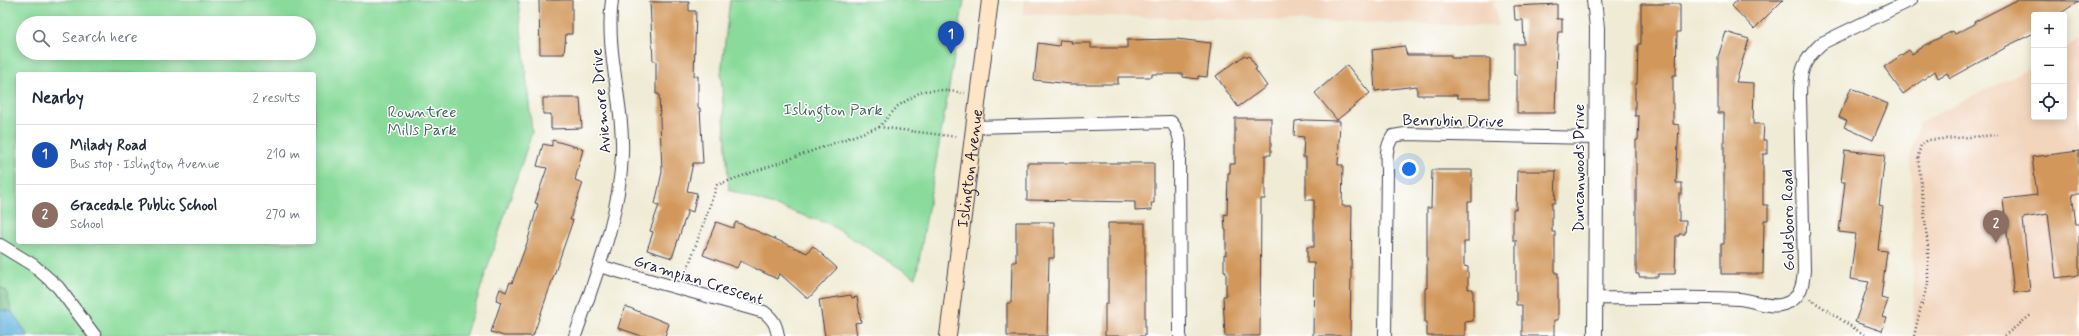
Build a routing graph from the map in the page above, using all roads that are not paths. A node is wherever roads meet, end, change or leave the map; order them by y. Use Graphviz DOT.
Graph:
graph roads {
  1 [pos="612,0"];
  2 [pos="990,0"];
  3 [pos="1594,0"];
  4 [pos="1911,0"];
  5 [pos="973,133"];
  6 [pos="1595,138"];
  7 [pos="0,246"];
  8 [pos="599,266"];
  9 [pos="1595,298"];
  10 [pos="95,336"];
  11 [pos="575,336"];
  12 [pos="778,336"];
  13 [pos="948,336"];
  14 [pos="1180,336"];
  15 [pos="1385,336"];
  16 [pos="1595,336"];
  1 -- 8 [label="street, Aviemore Drive"];
  2 -- 5 [label="main road, Islington Avenue"];
  3 -- 6 [label="street, Duncanwoods Drive"];
  4 -- 9 [label="street, Goldsboro Road"];
  5 -- 13 [label="main road, Islington Avenue"];
  5 -- 14 [label="street"];
  6 -- 9 [label="street, Duncanwoods Drive"];
  6 -- 15 [label="street, Benrubin Drive"];
  7 -- 10 [label="street"];
  8 -- 11 [label="street, Aviemore Drive"];
  8 -- 12 [label="street, Grampian Crescent"];
  9 -- 16 [label="street, Duncanwoods Drive"];
}
